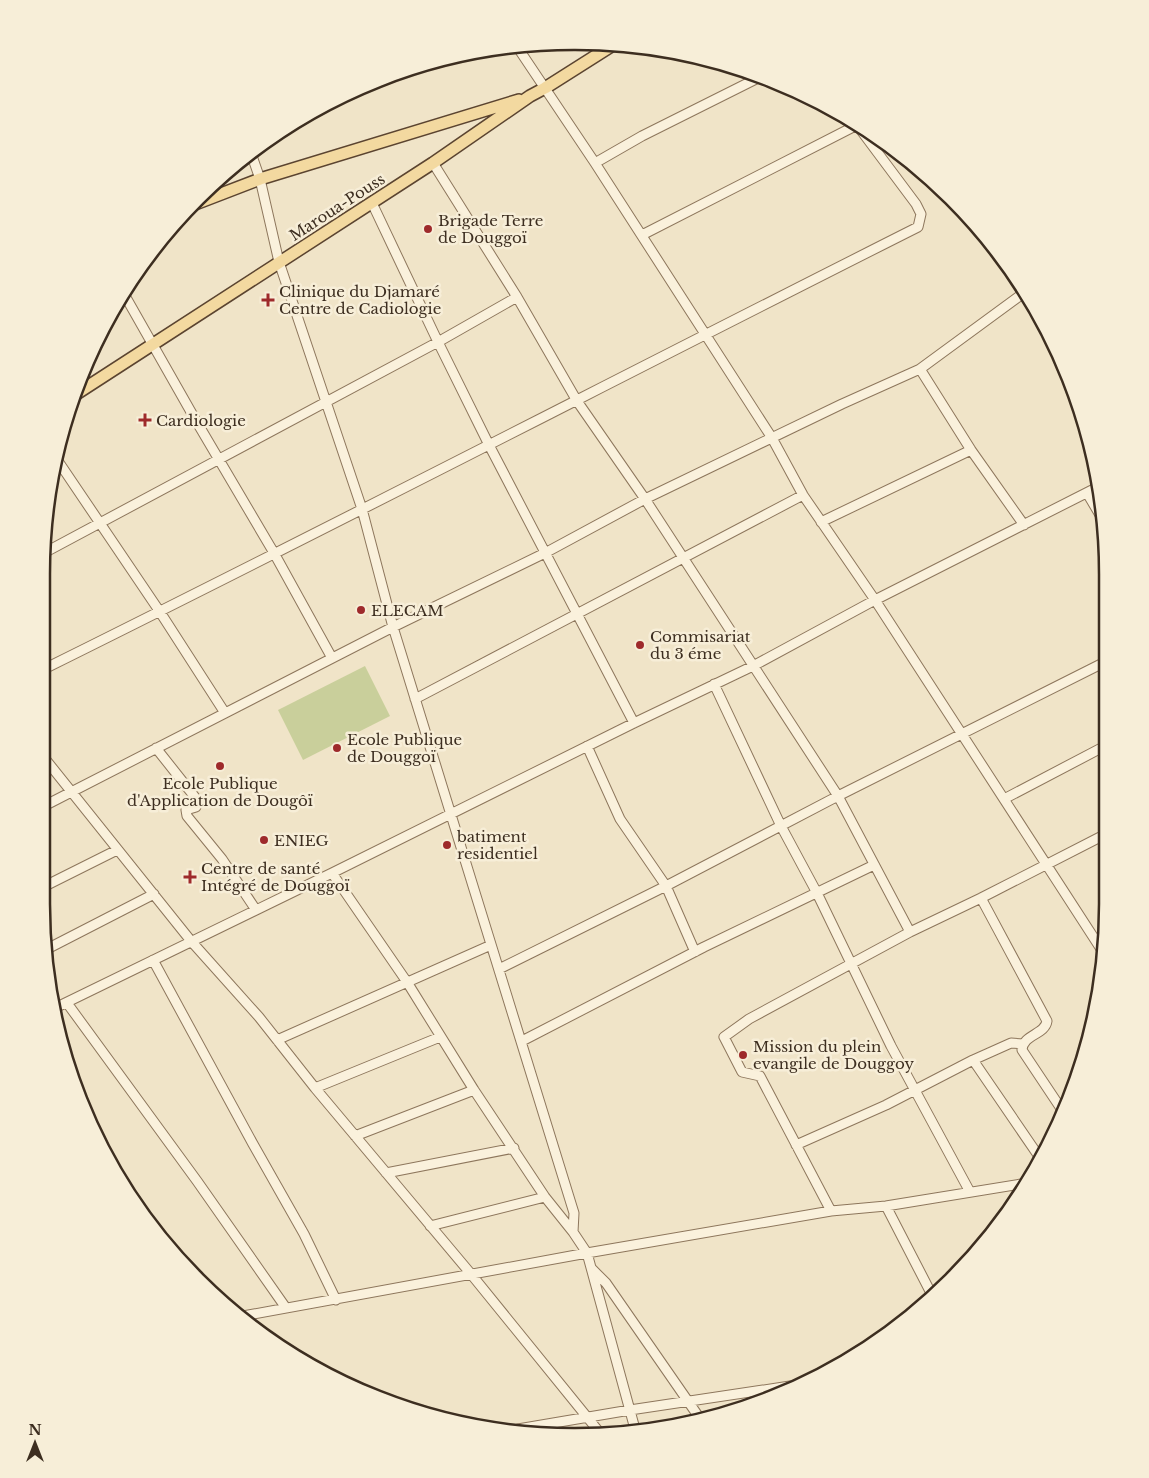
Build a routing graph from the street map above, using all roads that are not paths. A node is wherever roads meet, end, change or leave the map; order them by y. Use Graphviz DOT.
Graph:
graph roads {
  1 [pos="605,51"];
  2 [pos="521,53"];
  3 [pos="752,81"];
  4 [pos="545,88"];
  5 [pos="530,96"];
  6 [pos="850,128"];
  7 [pos="868,139"];
  8 [pos="253,159"];
  9 [pos="432,163"];
  10 [pos="595,163"];
  11 [pos="260,179"];
  12 [pos="211,198"];
  13 [pos="372,203"];
  14 [pos="642,235"];
  15 [pos="279,262"];
  16 [pos="1019,296"];
  17 [pos="517,297"];
  18 [pos="127,300"];
  19 [pos="704,334"];
  20 [pos="438,342"];
  21 [pos="152,345"];
  22 [pos="920,369"];
  23 [pos="85,389"];
  24 [pos="327,400"];
  25 [pos="577,401"];
  26 [pos="772,438"];
  27 [pos="489,445"];
  28 [pos="971,450"];
  29 [pos="218,459"];
  30 [pos="61,466"];
  31 [pos="1092,490"];
  32 [pos="1087,493"];
  33 [pos="803,495"];
  34 [pos="645,499"];
  35 [pos="1095,507"];
  36 [pos="362,510"];
  37 [pos="821,522"];
  38 [pos="99,524"];
  39 [pos="1024,526"];
  40 [pos="51,549"];
  41 [pos="546,553"];
  42 [pos="274,554"];
  43 [pos="684,558"];
  44 [pos="875,600"];
  45 [pos="160,612"];
  46 [pos="577,614"];
  47 [pos="393,627"];
  48 [pos="332,658"];
  49 [pos="1099,665"];
  50 [pos="50,666"];
  51 [pos="754,666"];
  52 [pos="714,684"];
  53 [pos="415,699"];
  54 [pos="225,712"];
  55 [pos="634,723"];
  56 [pos="961,735"];
  57 [pos="587,746"];
  58 [pos="156,748"];
  59 [pos="1099,749"];
  60 [pos="50,764"];
  61 [pos="71,791"];
  62 [pos="838,796"];
  63 [pos="1004,799"];
  64 [pos="50,803"];
  65 [pos="451,814"];
  66 [pos="781,826"];
  67 [pos="1099,838"];
  68 [pos="116,850"];
  69 [pos="874,865"];
  70 [pos="1046,865"];
  71 [pos="332,874"];
  72 [pos="50,883"];
  73 [pos="666,886"];
  74 [pos="817,893"];
  75 [pos="154,894"];
  76 [pos="981,898"];
  77 [pos="256,910"];
  78 [pos="910,932"];
  79 [pos="191,941"];
  80 [pos="1098,944"];
  81 [pos="491,945"];
  82 [pos="52,947"];
  83 [pos="695,952"];
  84 [pos="153,960"];
  85 [pos="851,964"];
  86 [pos="499,968"];
  87 [pos="407,982"];
  88 [pos="66,1002"];
  89 [pos="60,1005"];
  90 [pos="440,1037"];
  91 [pos="277,1040"];
  92 [pos="522,1041"];
  93 [pos="1022,1044"];
  94 [pos="973,1060"];
  95 [pos="315,1088"];
  96 [pos="474,1090"];
  97 [pos="915,1090"];
  98 [pos="1059,1105"];
  99 [pos="355,1136"];
  100 [pos="796,1145"];
  101 [pos="514,1148"];
  102 [pos="1036,1152"];
  103 [pos="386,1173"];
  104 [pos="1018,1184"];
  105 [pos="970,1192"];
  106 [pos="545,1197"];
  107 [pos="886,1206"];
  108 [pos="831,1211"];
  109 [pos="430,1226"];
  110 [pos="573,1232"];
  111 [pos="587,1253"];
  112 [pos="591,1269"];
  113 [pos="471,1274"];
  114 [pos="929,1289"];
  115 [pos="336,1300"];
  116 [pos="286,1308"];
  117 [pos="249,1315"];
  118 [pos="773,1389"];
  119 [pos="689,1402"];
  120 [pos="630,1410"];
  121 [pos="697,1413"];
  122 [pos="586,1417"];
  123 [pos="634,1425"];
  124 [pos="533,1426"];
  125 [pos="595,1427"];
  1 -- 4 [label="main road, Maroua-Pouss"];
  2 -- 4 [label="street"];
  3 -- 10 [label="street"];
  4 -- 5 [label="main road, Maroua-Pouss"];
  4 -- 10 [label="street"];
  5 -- 9 [label="main road, Maroua-Pouss"];
  5 -- 11 [label="main road"];
  6 -- 14 [label="street"];
  7 -- 19 [label="street"];
  8 -- 11 [label="street"];
  9 -- 13 [label="main road, Maroua-Pouss"];
  9 -- 17 [label="street"];
  10 -- 14 [label="street"];
  11 -- 12 [label="main road"];
  11 -- 15 [label="street"];
  13 -- 15 [label="main road, Maroua-Pouss"];
  13 -- 20 [label="street"];
  14 -- 19 [label="street"];
  15 -- 21 [label="main road, Maroua-Pouss"];
  15 -- 24 [label="street"];
  16 -- 22 [label="street"];
  17 -- 20 [label="street"];
  17 -- 25 [label="street"];
  18 -- 21 [label="street"];
  19 -- 25 [label="street"];
  19 -- 26 [label="street"];
  20 -- 24 [label="street"];
  20 -- 27 [label="street"];
  21 -- 23 [label="main road, Maroua-Pouss"];
  21 -- 29 [label="street"];
  22 -- 26 [label="street"];
  22 -- 28 [label="street"];
  24 -- 29 [label="street"];
  24 -- 36 [label="street"];
  25 -- 27 [label="street"];
  25 -- 34 [label="street"];
  26 -- 33 [label="street"];
  26 -- 34 [label="street"];
  27 -- 36 [label="street"];
  27 -- 41 [label="street"];
  28 -- 37 [label="street"];
  28 -- 39 [label="street"];
  29 -- 38 [label="street"];
  29 -- 42 [label="street"];
  30 -- 38 [label="street"];
  31 -- 32 [label="street"];
  32 -- 35 [label="street"];
  32 -- 39 [label="street"];
  33 -- 37 [label="street"];
  33 -- 43 [label="street"];
  34 -- 41 [label="street"];
  34 -- 43 [label="street"];
  36 -- 42 [label="street"];
  36 -- 47 [label="street"];
  37 -- 44 [label="street"];
  38 -- 40 [label="street"];
  38 -- 45 [label="street"];
  39 -- 44 [label="street"];
  41 -- 46 [label="street"];
  41 -- 47 [label="street"];
  42 -- 45 [label="street"];
  42 -- 48 [label="street"];
  43 -- 46 [label="street"];
  43 -- 51 [label="street"];
  44 -- 51 [label="street"];
  44 -- 56 [label="street"];
  45 -- 50 [label="street"];
  45 -- 54 [label="street"];
  46 -- 53 [label="street"];
  46 -- 55 [label="street"];
  47 -- 48 [label="street"];
  47 -- 53 [label="street"];
  48 -- 54 [label="street"];
  49 -- 56 [label="street"];
  51 -- 52 [label="street"];
  51 -- 62 [label="street"];
  52 -- 55 [label="street"];
  52 -- 66 [label="street"];
  53 -- 65 [label="street"];
  54 -- 58 [label="street"];
  55 -- 57 [label="street"];
  56 -- 62 [label="street"];
  56 -- 63 [label="street"];
  57 -- 65 [label="street"];
  57 -- 73 [label="street"];
  58 -- 61 [label="street"];
  58 -- 77 [label="street"];
  59 -- 63 [label="street"];
  60 -- 61 [label="street"];
  61 -- 64 [label="street"];
  61 -- 68 [label="street"];
  62 -- 66 [label="street"];
  62 -- 69 [label="street"];
  63 -- 70 [label="street"];
  65 -- 71 [label="street"];
  65 -- 81 [label="street"];
  66 -- 73 [label="street"];
  66 -- 74 [label="street"];
  67 -- 70 [label="street"];
  68 -- 72 [label="street"];
  68 -- 75 [label="street"];
  69 -- 74 [label="street"];
  69 -- 78 [label="street"];
  70 -- 76 [label="street"];
  70 -- 80 [label="street"];
  71 -- 77 [label="street"];
  71 -- 87 [label="street"];
  73 -- 83 [label="street"];
  73 -- 86 [label="street"];
  74 -- 83 [label="street"];
  74 -- 85 [label="street"];
  75 -- 79 [label="street"];
  75 -- 82 [label="street"];
  76 -- 78 [label="street"];
  76 -- 93 [label="street"];
  77 -- 79 [label="street"];
  78 -- 85 [label="street"];
  79 -- 84 [label="street"];
  79 -- 91 [label="street"];
  81 -- 86 [label="street"];
  81 -- 87 [label="street"];
  83 -- 92 [label="street"];
  84 -- 88 [label="street"];
  84 -- 115 [label="street"];
  85 -- 97 [label="street"];
  85 -- 100 [label="street"];
  86 -- 92 [label="street"];
  87 -- 90 [label="street"];
  87 -- 91 [label="street"];
  88 -- 89 [label="street"];
  88 -- 116 [label="street"];
  90 -- 95 [label="street"];
  90 -- 96 [label="street"];
  91 -- 95 [label="street"];
  92 -- 110 [label="street"];
  93 -- 94 [label="street"];
  93 -- 98 [label="street"];
  94 -- 97 [label="street"];
  94 -- 102 [label="street"];
  95 -- 99 [label="street"];
  96 -- 99 [label="street"];
  96 -- 101 [label="street"];
  97 -- 100 [label="street"];
  97 -- 105 [label="street"];
  99 -- 103 [label="street"];
  100 -- 108 [label="street"];
  101 -- 103 [label="street"];
  101 -- 106 [label="street"];
  103 -- 109 [label="street"];
  104 -- 105 [label="street"];
  105 -- 107 [label="street"];
  106 -- 109 [label="street"];
  106 -- 110 [label="street"];
  107 -- 108 [label="street"];
  107 -- 114 [label="street"];
  108 -- 111 [label="street"];
  109 -- 113 [label="street"];
  110 -- 111 [label="street"];
  111 -- 112 [label="street"];
  111 -- 113 [label="street"];
  112 -- 119 [label="street"];
  112 -- 120 [label="street"];
  113 -- 115 [label="street"];
  113 -- 122 [label="street"];
  115 -- 116 [label="street"];
  116 -- 117 [label="street"];
  118 -- 119 [label="street"];
  119 -- 120 [label="street"];
  119 -- 121 [label="street"];
  120 -- 122 [label="street"];
  120 -- 123 [label="street"];
  122 -- 124 [label="street"];
  122 -- 125 [label="street"];
}
